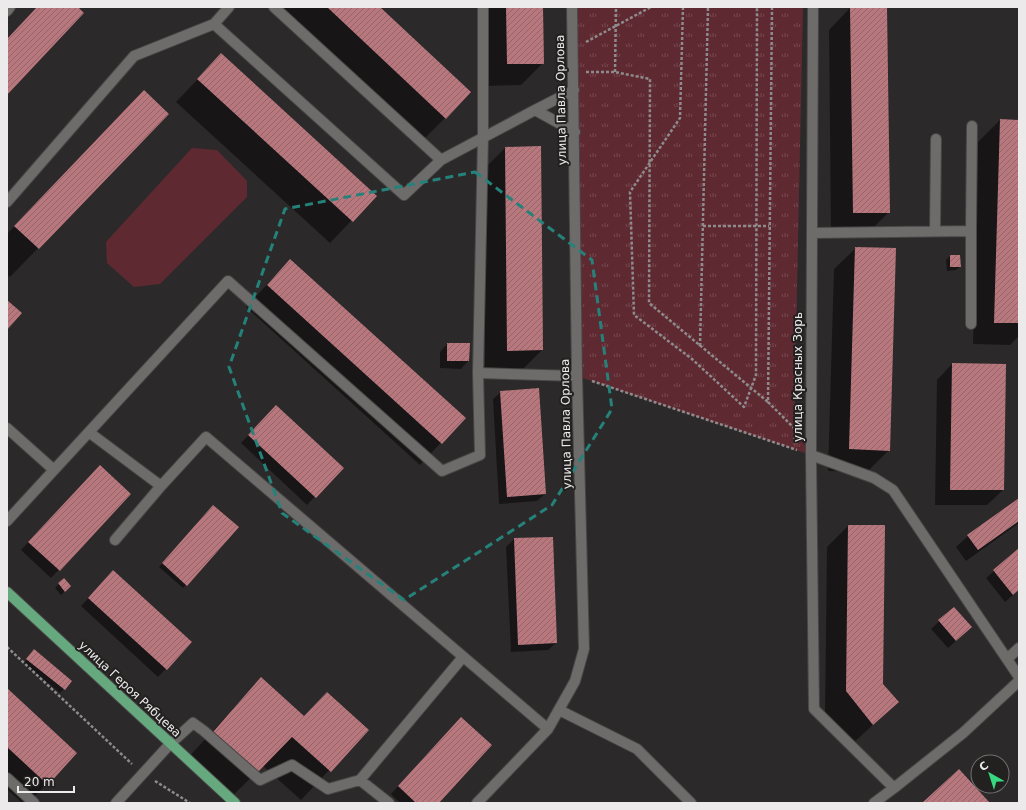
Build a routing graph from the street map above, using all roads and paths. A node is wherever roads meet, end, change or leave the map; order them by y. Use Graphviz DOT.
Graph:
graph roads {
  1 [pos="10,7"];
  2 [pos="229,7"];
  3 [pos="274,7"];
  4 [pos="483,7"];
  5 [pos="572,7"];
  6 [pos="616,7"];
  7 [pos="651,7"];
  8 [pos="683,7"];
  9 [pos="708,7"];
  10 [pos="757,7"];
  11 [pos="772,7"];
  12 [pos="813,7"];
  13 [pos="7,11"];
  14 [pos="214,24"];
  15 [pos="616,26"];
  16 [pos="573,49"];
  17 [pos="574,72"];
  18 [pos="615,72"];
  19 [pos="574,90"];
  20 [pos="535,110"];
  21 [pos="972,126"];
  22 [pos="575,132"];
  23 [pos="483,137"];
  24 [pos="936,139"];
  25 [pos="441,160"];
  26 [pos="649,165"];
  27 [pos="7,202"];
  28 [pos="703,226"];
  29 [pos="756,226"];
  30 [pos="770,226"];
  31 [pos="935,231"];
  32 [pos="971,231"];
  33 [pos="812,234"];
  34 [pos="971,324"];
  35 [pos="700,346"];
  36 [pos="478,373"];
  37 [pos="577,376"];
  38 [pos="751,388"];
  39 [pos="768,402"];
  40 [pos="7,428"];
  41 [pos="90,432"];
  42 [pos="795,450"];
  43 [pos="811,455"];
  44 [pos="54,470"];
  45 [pos="161,486"];
  46 [pos="7,521"];
  47 [pos="115,540"];
  48 [pos="7,592"];
  49 [pos="7,647"];
  50 [pos="1019,648"];
  51 [pos="463,657"];
  52 [pos="1007,659"];
  53 [pos="1019,677"];
  54 [pos="1019,681"];
  55 [pos="559,710"];
  56 [pos="548,729"];
  57 [pos="170,744"];
  58 [pos="142,773"];
  59 [pos="7,778"];
  60 [pos="360,780"];
  61 [pos="894,788"];
  62 [pos="34,803"];
  63 [pos="116,803"];
  64 [pos="190,803"];
  65 [pos="235,803"];
  66 [pos="389,803"];
  67 [pos="477,803"];
  68 [pos="691,803"];
  69 [pos="874,803"];
  1 -- 13 [label="street"];
  2 -- 14 [label="street"];
  3 -- 25 [label="street"];
  4 -- 23 [label="street"];
  5 -- 16 [label="street, улица Павла Орлова"];
  6 -- 15 [label="path"];
  7 -- 15 [label="path"];
  8 -- 26 [label="path"];
  9 -- 28 [label="path"];
  10 -- 29 [label="path"];
  11 -- 30 [label="path"];
  12 -- 33 [label="street, улица Красных Зорь"];
  14 -- 25 [label="street"];
  14 -- 27 [label="street"];
  15 -- 16 [label="path"];
  15 -- 18 [label="path"];
  16 -- 17 [label="street, улица Павла Орлова"];
  17 -- 18 [label="path"];
  17 -- 19 [label="street, улица Павла Орлова"];
  18 -- 26 [label="path"];
  19 -- 20 [label="street"];
  19 -- 22 [label="street, улица Павла Орлова"];
  20 -- 22 [label="street"];
  20 -- 23 [label="street"];
  21 -- 32 [label="street"];
  22 -- 37 [label="street, улица Павла Орлова"];
  23 -- 25 [label="street"];
  23 -- 36 [label="street"];
  24 -- 31 [label="street"];
  26 -- 35 [label="path"];
  26 -- 38 [label="path"];
  28 -- 29 [label="path"];
  28 -- 35 [label="path"];
  29 -- 30 [label="path"];
  29 -- 38 [label="path"];
  30 -- 39 [label="path"];
  31 -- 32 [label="street"];
  31 -- 33 [label="street"];
  32 -- 34 [label="street"];
  33 -- 43 [label="street, улица Красных Зорь"];
  35 -- 38 [label="path"];
  36 -- 37 [label="street"];
  36 -- 41 [label="street"];
  37 -- 42 [label="path"];
  37 -- 55 [label="street, улица Павла Орлова"];
  38 -- 39 [label="path"];
  39 -- 42 [label="path"];
  40 -- 44 [label="street"];
  41 -- 44 [label="street"];
  41 -- 45 [label="street"];
  42 -- 43 [label="path"];
  43 -- 52 [label="street, улица Красных Зорь"];
  43 -- 61 [label="street"];
  44 -- 46 [label="street"];
  45 -- 47 [label="street"];
  45 -- 51 [label="street"];
  48 -- 57 [label="main road, улица Героя Рябцева"];
  49 -- 58 [label="path"];
  50 -- 52 [label="street"];
  51 -- 56 [label="street"];
  51 -- 60 [label="street"];
  52 -- 53 [label="street, улица Красных Зорь"];
  54 -- 61 [label="street"];
  55 -- 56 [label="street, улица Павла Орлова"];
  55 -- 68 [label="street"];
  56 -- 67 [label="street, улица Павла Орлова"];
  57 -- 58 [label="street"];
  57 -- 60 [label="street"];
  57 -- 65 [label="main road, улица Героя Рябцева"];
  58 -- 63 [label="street"];
  58 -- 64 [label="path"];
  59 -- 62 [label="street"];
  60 -- 66 [label="street"];
  61 -- 69 [label="street"];
}
